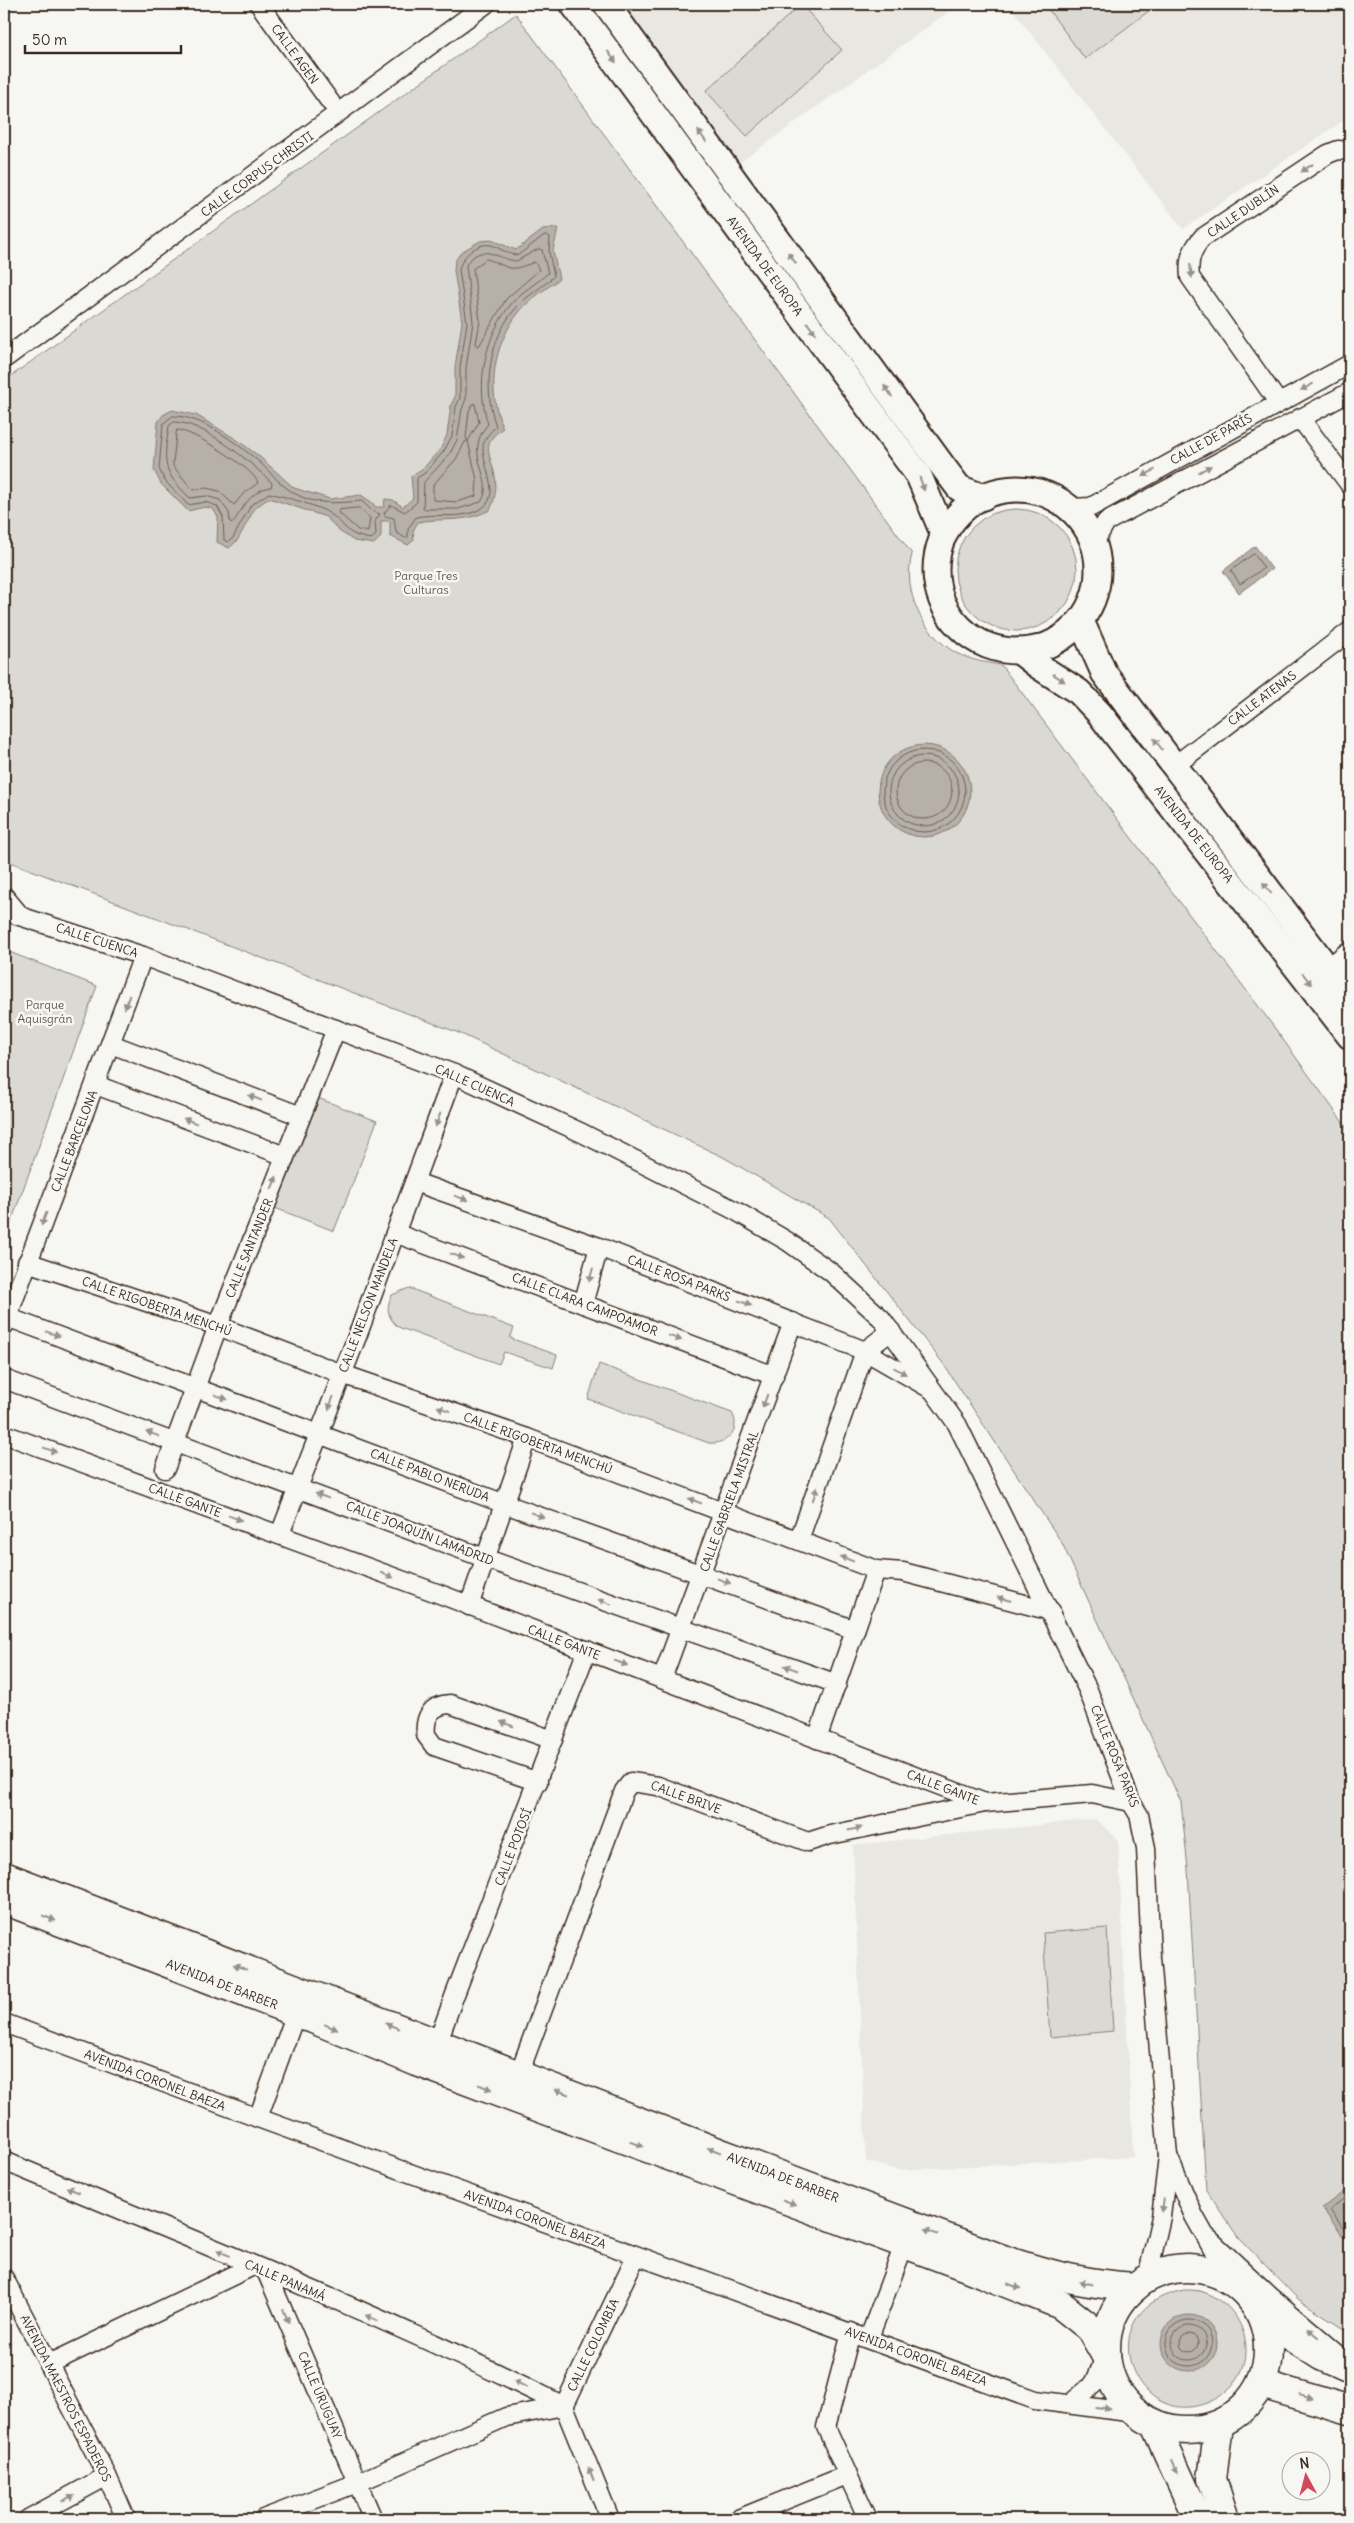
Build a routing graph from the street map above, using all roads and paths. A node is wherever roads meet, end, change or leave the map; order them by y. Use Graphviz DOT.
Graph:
graph roads {
  1 [pos="259,4"];
  2 [pos="486,4"];
  3 [pos="606,4"];
  4 [pos="578,11"];
  5 [pos="331,103"];
  6 [pos="1350,151"];
  7 [pos="27,341"];
  8 [pos="4,348"];
  9 [pos="4,360"];
  10 [pos="1350,364"];
  11 [pos="1350,392"];
  12 [pos="1278,402"];
  13 [pos="1300,418"];
  14 [pos="1350,485"];
  15 [pos="983,497"];
  16 [pos="1070,508"];
  17 [pos="944,536"];
  18 [pos="1094,543"];
  19 [pos="1081,620"];
  20 [pos="1350,631"];
  21 [pos="1018,651"];
  22 [pos="1174,766"];
  23 [pos="4,896"];
  24 [pos="11,913"];
  25 [pos="1350,950"];
  26 [pos="143,956"];
  27 [pos="1328,968"];
  28 [pos="1350,998"];
  29 [pos="336,1029"];
  30 [pos="1350,1036"];
  31 [pos="111,1044"];
  32 [pos="454,1074"];
  33 [pos="96,1085"];
  34 [pos="301,1116"];
  35 [pos="285,1156"];
  36 [pos="415,1182"];
  37 [pos="395,1233"];
  38 [pos="599,1247"];
  39 [pos="28,1262"];
  40 [pos="583,1304"];
  41 [pos="5,1321"];
  42 [pos="793,1322"];
  43 [pos="218,1326"];
  44 [pos="891,1331"];
  45 [pos="865,1351"];
  46 [pos="342,1374"];
  47 [pos="774,1376"];
  48 [pos="4,1379"];
  49 [pos="196,1387"];
  50 [pos="935,1391"];
  51 [pos="4,1434"];
  52 [pos="319,1434"];
  53 [pos="527,1438"];
  54 [pos="175,1442"];
  55 [pos="166,1470"];
  56 [pos="298,1487"];
  57 [pos="505,1504"];
  58 [pos="724,1512"];
  59 [pos="280,1534"];
  60 [pos="799,1540"];
  61 [pos="487,1558"];
  62 [pos="876,1570"];
  63 [pos="702,1574"];
  64 [pos="469,1606"];
  65 [pos="1051,1611"];
  66 [pos="680,1629"];
  67 [pos="855,1630"];
  68 [pos="588,1650"];
  69 [pos="662,1679"];
  70 [pos="837,1684"];
  71 [pos="817,1739"];
  72 [pos="554,1740"];
  73 [pos="538,1782"];
  74 [pos="1131,1802"];
  75 [pos="985,1803"];
  76 [pos="4,1876"];
  77 [pos="4,1900"];
  78 [pos="296,2013"];
  79 [pos="4,2022"];
  80 [pos="438,2057"];
  81 [pos="520,2076"];
  82 [pos="258,2118"];
  83 [pos="1168,2156"];
  84 [pos="4,2161"];
  85 [pos="1208,2238"];
  86 [pos="904,2245"];
  87 [pos="636,2256"];
  88 [pos="260,2268"];
  89 [pos="4,2278"];
  90 [pos="1230,2280"];
  91 [pos="1141,2282"];
  92 [pos="1263,2319"];
  93 [pos="851,2332"];
  94 [pos="869,2338"];
  95 [pos="1106,2356"];
  96 [pos="49,2364"];
  97 [pos="1350,2364"];
  98 [pos="1350,2369"];
  99 [pos="1261,2384"];
  100 [pos="1070,2404"];
  101 [pos="564,2406"];
  102 [pos="1350,2410"];
  103 [pos="1145,2418"];
  104 [pos="1220,2424"];
  105 [pos="847,2475"];
  106 [pos="107,2476"];
  107 [pos="357,2482"];
  108 [pos="28,2519"];
  109 [pos="126,2519"];
  110 [pos="264,2519"];
  111 [pos="373,2519"];
  112 [pos="610,2519"];
  113 [pos="738,2519"];
  114 [pos="868,2519"];
  115 [pos="1198,2519"];
  116 [pos="1225,2519"];
  1 -- 5 [label="street, CALLE AGEN"];
  2 -- 7 [label="street, CALLE CORPUS CHRISTI"];
  15 -- 3 [label="main road, AVENIDA DE EUROPA, one-way"];
  4 -- 17 [label="main road, AVENIDA DE EUROPA, one-way"];
  6 -- 12 [label="street, CALLE DUBLÍN, one-way"];
  7 -- 8 [label="street, CALLE CORPUS CHRISTI"];
  7 -- 9 [label="street, CALLE CORPUS CHRISTI"];
  10 -- 12 [label="street, CALLE DE PARÍS, one-way"];
  11 -- 13 [label="street, CALLE DE PARÍS"];
  12 -- 16 [label="street, CALLE DE PARÍS, one-way"];
  13 -- 14 [label="street"];
  18 -- 13 [label="street, CALLE DE PARÍS, one-way"];
  15 -- 16 [label="main road, AVENIDA DE EUROPA"];
  15 -- 17 [label="main road, AVENIDA DE EUROPA"];
  16 -- 18 [label="main road, AVENIDA DE EUROPA"];
  17 -- 21 [label="main road, AVENIDA DE EUROPA"];
  18 -- 19 [label="main road, AVENIDA DE EUROPA"];
  19 -- 21 [label="main road, AVENIDA DE EUROPA"];
  22 -- 19 [label="main road, AVENIDA DE EUROPA, one-way"];
  20 -- 22 [label="street, CALLE ATENAS"];
  21 -- 30 [label="main road, AVENIDA DE EUROPA, one-way"];
  27 -- 22 [label="main road, AVENIDA DE EUROPA, one-way"];
  23 -- 24 [label="street, CALLE CUENCA"];
  24 -- 26 [label="street, CALLE CUENCA"];
  25 -- 27 [label="street"];
  26 -- 29 [label="street, CALLE CUENCA"];
  26 -- 31 [label="street, CALLE BARCELONA, one-way"];
  27 -- 28 [label="main road, AVENIDA DE EUROPA"];
  29 -- 32 [label="street, CALLE CUENCA"];
  29 -- 34 [label="street, CALLE SANTANDER"];
  31 -- 33 [label="street, CALLE BARCELONA"];
  34 -- 31 [label="street, one-way"];
  32 -- 36 [label="street, CALLE NELSON MANDELA, one-way"];
  32 -- 44 [label="street, CALLE CUENCA"];
  35 -- 33 [label="street, one-way"];
  33 -- 39 [label="street, CALLE BARCELONA, one-way"];
  34 -- 35 [label="street, CALLE SANTANDER"];
  43 -- 35 [label="street, CALLE SANTANDER, one-way"];
  36 -- 37 [label="street, CALLE NELSON MANDELA"];
  36 -- 38 [label="street, CALLE ROSA PARKS, one-way"];
  37 -- 40 [label="street, CALLE CLARA CAMPOAMOR, one-way"];
  37 -- 46 [label="street, CALLE NELSON MANDELA"];
  38 -- 40 [label="street, one-way"];
  38 -- 42 [label="street, CALLE ROSA PARKS, one-way"];
  39 -- 41 [label="street, CALLE BARCELONA"];
  39 -- 43 [label="street, CALLE RIGOBERTA MENCHÚ"];
  40 -- 47 [label="street, CALLE CLARA CAMPOAMOR, one-way"];
  41 -- 49 [label="street, CALLE PABLO NERUDA, one-way"];
  42 -- 45 [label="street, CALLE ROSA PARKS"];
  42 -- 47 [label="street, CALLE GABRIELA MISTRAL"];
  43 -- 46 [label="street, CALLE RIGOBERTA MENCHÚ"];
  43 -- 49 [label="street, CALLE SANTANDER"];
  44 -- 45 [label="street"];
  44 -- 50 [label="street, CALLE ROSA PARKS"];
  45 -- 50 [label="street, CALLE ROSA PARKS, one-way"];
  60 -- 45 [label="street, one-way"];
  46 -- 52 [label="street, CALLE NELSON MANDELA, one-way"];
  53 -- 46 [label="street, CALLE RIGOBERTA MENCHÚ, one-way"];
  47 -- 58 [label="street, CALLE GABRIELA MISTRAL, one-way"];
  54 -- 48 [label="street, CALLE JOAQUÍN LAMADRID, one-way"];
  49 -- 52 [label="street, CALLE PABLO NERUDA, one-way"];
  49 -- 54 [label="street, CALLE SANTANDER"];
  50 -- 65 [label="street, CALLE ROSA PARKS"];
  51 -- 59 [label="street, CALLE GANTE, one-way"];
  52 -- 56 [label="street, CALLE NELSON MANDELA"];
  52 -- 57 [label="street, CALLE PABLO NERUDA"];
  53 -- 57 [label="street"];
  58 -- 53 [label="street, CALLE RIGOBERTA MENCHÚ, one-way"];
  54 -- 55 [label="street, CALLE SANTANDER"];
  54 -- 56 [label="street, CALLE JOAQUÍN LAMADRID"];
  56 -- 59 [label="street, CALLE NELSON MANDELA"];
  61 -- 56 [label="street, CALLE JOAQUÍN LAMADRID, one-way"];
  57 -- 61 [label="street"];
  57 -- 63 [label="street, CALLE PABLO NERUDA, one-way"];
  58 -- 60 [label="street, CALLE RIGOBERTA MENCHÚ"];
  58 -- 63 [label="street, CALLE GABRIELA MISTRAL"];
  59 -- 64 [label="street, CALLE GANTE, one-way"];
  62 -- 60 [label="street, CALLE RIGOBERTA MENCHÚ, one-way"];
  61 -- 64 [label="street"];
  66 -- 61 [label="street, CALLE JOAQUÍN LAMADRID, one-way"];
  65 -- 62 [label="street, CALLE RIGOBERTA MENCHÚ, one-way"];
  62 -- 67 [label="street"];
  63 -- 66 [label="street, CALLE GABRIELA MISTRAL"];
  63 -- 67 [label="street, CALLE PABLO NERUDA, one-way"];
  64 -- 68 [label="street, CALLE GANTE"];
  65 -- 74 [label="street, CALLE ROSA PARKS"];
  66 -- 69 [label="street, CALLE GABRIELA MISTRAL"];
  70 -- 66 [label="street, CALLE JOAQUÍN LAMADRID, one-way"];
  67 -- 70 [label="street"];
  68 -- 69 [label="street, CALLE GANTE, one-way"];
  68 -- 72 [label="street, CALLE POTOSÍ"];
  69 -- 71 [label="street, CALLE GANTE"];
  70 -- 71 [label="street"];
  71 -- 75 [label="street, CALLE GANTE"];
  72 -- 73 [label="street, CALLE POTOSÍ"];
  72 -- 73 [label="street, one-way"];
  73 -- 80 [label="street, CALLE POTOSÍ"];
  74 -- 75 [label="street, CALLE GANTE"];
  74 -- 83 [label="street, CALLE ROSA PARKS"];
  81 -- 75 [label="street, CALLE BRIVE, one-way"];
  80 -- 76 [label="main road, AVENIDA DE BARBER, one-way"];
  77 -- 78 [label="main road, AVENIDA DE BARBER, one-way"];
  78 -- 80 [label="main road, AVENIDA DE BARBER, one-way"];
  78 -- 82 [label="street"];
  79 -- 82 [label="street, AVENIDA CORONEL BAEZA"];
  80 -- 81 [label="main road, AVENIDA DE BARBER"];
  80 -- 86 [label="main road, AVENIDA DE BARBER, one-way"];
  91 -- 81 [label="main road, AVENIDA DE BARBER, one-way"];
  82 -- 87 [label="street, AVENIDA CORONEL BAEZA"];
  83 -- 85 [label="street, CALLE ROSA PARKS"];
  83 -- 91 [label="street, CALLE ROSA PARKS, one-way"];
  88 -- 84 [label="street, CALLE PANAMÁ, one-way"];
  85 -- 90 [label="street, CALLE ROSA PARKS"];
  97 -- 85 [label="street, one-way"];
  86 -- 94 [label="street"];
  86 -- 95 [label="main road, AVENIDA DE BARBER, one-way"];
  87 -- 93 [label="street, AVENIDA CORONEL BAEZA"];
  87 -- 101 [label="street, CALLE COLOMBIA"];
  88 -- 96 [label="street"];
  101 -- 88 [label="street, CALLE PANAMÁ, one-way"];
  88 -- 107 [label="street, CALLE URUGUAY, one-way"];
  89 -- 96 [label="street, AVENIDA MAESTROS ESPADEROS"];
  90 -- 91 [label="main road"];
  90 -- 92 [label="main road"];
  91 -- 95 [label="main road"];
  92 -- 98 [label="main road"];
  92 -- 99 [label="main road"];
  93 -- 94 [label="street, AVENIDA CORONEL BAEZA"];
  93 -- 105 [label="street"];
  94 -- 100 [label="street, AVENIDA CORONEL BAEZA"];
  95 -- 100 [label="street"];
  95 -- 103 [label="main road"];
  96 -- 106 [label="street, AVENIDA MAESTROS ESPADEROS"];
  99 -- 102 [label="main road, one-way"];
  99 -- 104 [label="main road"];
  100 -- 103 [label="street, AVENIDA CORONEL BAEZA, one-way"];
  101 -- 107 [label="street"];
  112 -- 101 [label="street, CALLE COLOMBIA, one-way"];
  103 -- 104 [label="main road"];
  103 -- 115 [label="main road, one-way"];
  104 -- 116 [label="main road"];
  105 -- 113 [label="street"];
  105 -- 114 [label="street"];
  108 -- 106 [label="street, one-way"];
  106 -- 109 [label="street, AVENIDA MAESTROS ESPADEROS"];
  107 -- 110 [label="street"];
  107 -- 111 [label="street, CALLE URUGUAY"];
}
